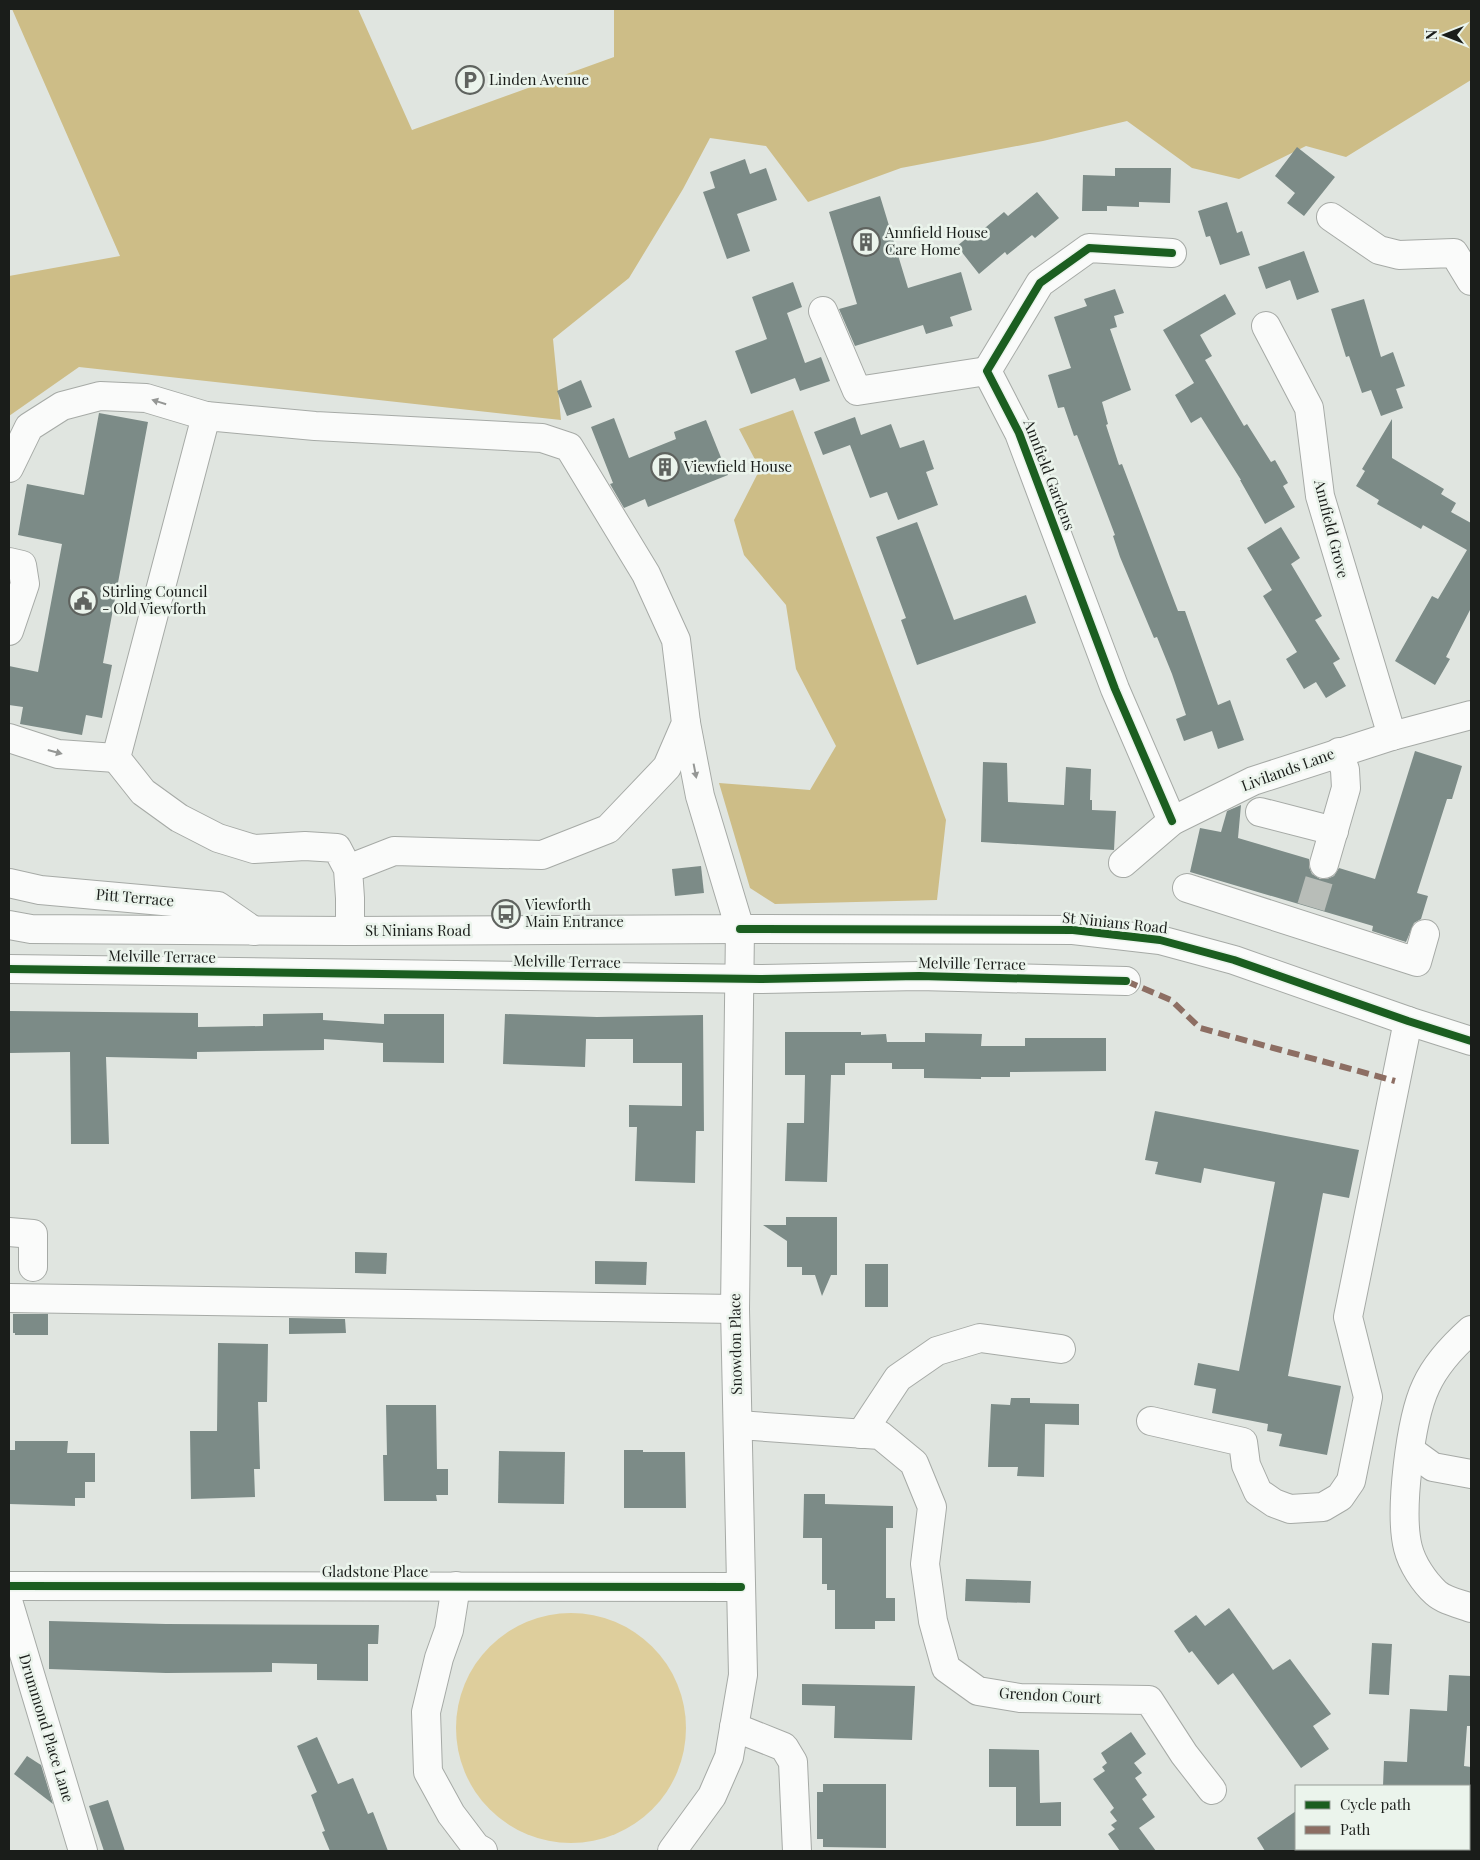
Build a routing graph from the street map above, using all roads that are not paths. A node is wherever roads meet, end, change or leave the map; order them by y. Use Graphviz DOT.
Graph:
graph roads {
  1 [pos="1331,217"];
  2 [pos="1172,253"];
  3 [pos="1471,281"];
  4 [pos="822,311"];
  5 [pos="1266,326"];
  6 [pos="986,371"];
  7 [pos="206,416"];
  8 [pos="9,468"];
  9 [pos="9,562"];
  10 [pos="9,630"];
  11 [pos="1471,715"];
  12 [pos="686,724"];
  13 [pos="1392,736"];
  14 [pos="9,738"];
  15 [pos="1339,752"];
  16 [pos="116,758"];
  17 [pos="1260,812"];
  18 [pos="1172,821"];
  19 [pos="1334,831"];
  20 [pos="1123,863"];
  21 [pos="1324,864"];
  22 [pos="348,869"];
  23 [pos="9,883"];
  24 [pos="1187,888"];
  25 [pos="9,925"];
  26 [pos="740,929"];
  27 [pos="254,930"];
  28 [pos="350,931"];
  29 [pos="1425,934"];
  30 [pos="9,968"];
  31 [pos="740,978"];
  32 [pos="1126,981"];
  33 [pos="1408,1022"];
  34 [pos="1471,1041"];
  35 [pos="9,1232"];
  36 [pos="33,1267"];
  37 [pos="9,1298"];
  38 [pos="735,1309"];
  39 [pos="1471,1330"];
  40 [pos="1061,1349"];
  41 [pos="1151,1421"];
  42 [pos="738,1425"];
  43 [pos="861,1434"];
  44 [pos="1411,1451"];
  45 [pos="1471,1474"];
  46 [pos="9,1586"];
  47 [pos="456,1586"];
  48 [pos="741,1587"];
  49 [pos="9,1604"];
  50 [pos="1471,1608"];
  51 [pos="734,1728"];
  52 [pos="1212,1790"];
  53 [pos="82,1851"];
  54 [pos="483,1851"];
  55 [pos="672,1851"];
  56 [pos="797,1851"];
  1 -- 3 [label="street"];
  2 -- 6 [label="street"];
  4 -- 6 [label="street"];
  5 -- 13 [label="street, Annfield Grove"];
  6 -- 18 [label="street, Annfield Gardens"];
  7 -- 8 [label="street, Snowdon Place, one-way"];
  7 -- 12 [label="street, Snowdon Place"];
  7 -- 16 [label="street"];
  9 -- 10 [label="street"];
  11 -- 13 [label="street, Livilands Lane"];
  12 -- 22 [label="street"];
  12 -- 26 [label="street, Snowdon Place, one-way"];
  13 -- 15 [label="street, Livilands Lane"];
  14 -- 16 [label="street, one-way"];
  15 -- 18 [label="street, Livilands Lane"];
  15 -- 19 [label="street"];
  16 -- 22 [label="street"];
  17 -- 19 [label="street"];
  18 -- 20 [label="street, Livilands Lane"];
  19 -- 21 [label="street"];
  22 -- 28 [label="street"];
  23 -- 27 [label="street, Pitt Terrace"];
  24 -- 29 [label="street"];
  25 -- 27 [label="street, St Ninians Road"];
  26 -- 28 [label="street, St Ninians Road"];
  26 -- 31 [label="street, Snowdon Place"];
  26 -- 33 [label="street, St Ninians Road"];
  27 -- 28 [label="street, St Ninians Road"];
  30 -- 31 [label="street, Melville Terrace"];
  31 -- 32 [label="street, Melville Terrace"];
  31 -- 38 [label="street, Snowdon Place"];
  33 -- 34 [label="street, St Ninians Road"];
  33 -- 41 [label="street"];
  35 -- 36 [label="street"];
  37 -- 38 [label="street"];
  38 -- 42 [label="street, Snowdon Place"];
  39 -- 44 [label="street"];
  40 -- 43 [label="street"];
  42 -- 43 [label="street, Grendon Court"];
  42 -- 48 [label="street, Snowdon Place"];
  43 -- 52 [label="street, Grendon Court"];
  44 -- 45 [label="street"];
  44 -- 50 [label="street"];
  46 -- 47 [label="street, Gladstone Place"];
  47 -- 48 [label="street, Gladstone Place"];
  47 -- 54 [label="street"];
  48 -- 51 [label="street, Snowdon Place"];
  49 -- 53 [label="street, Drummond Place Lane"];
  51 -- 55 [label="street, Snowdon Place"];
  51 -- 56 [label="street"];
}
